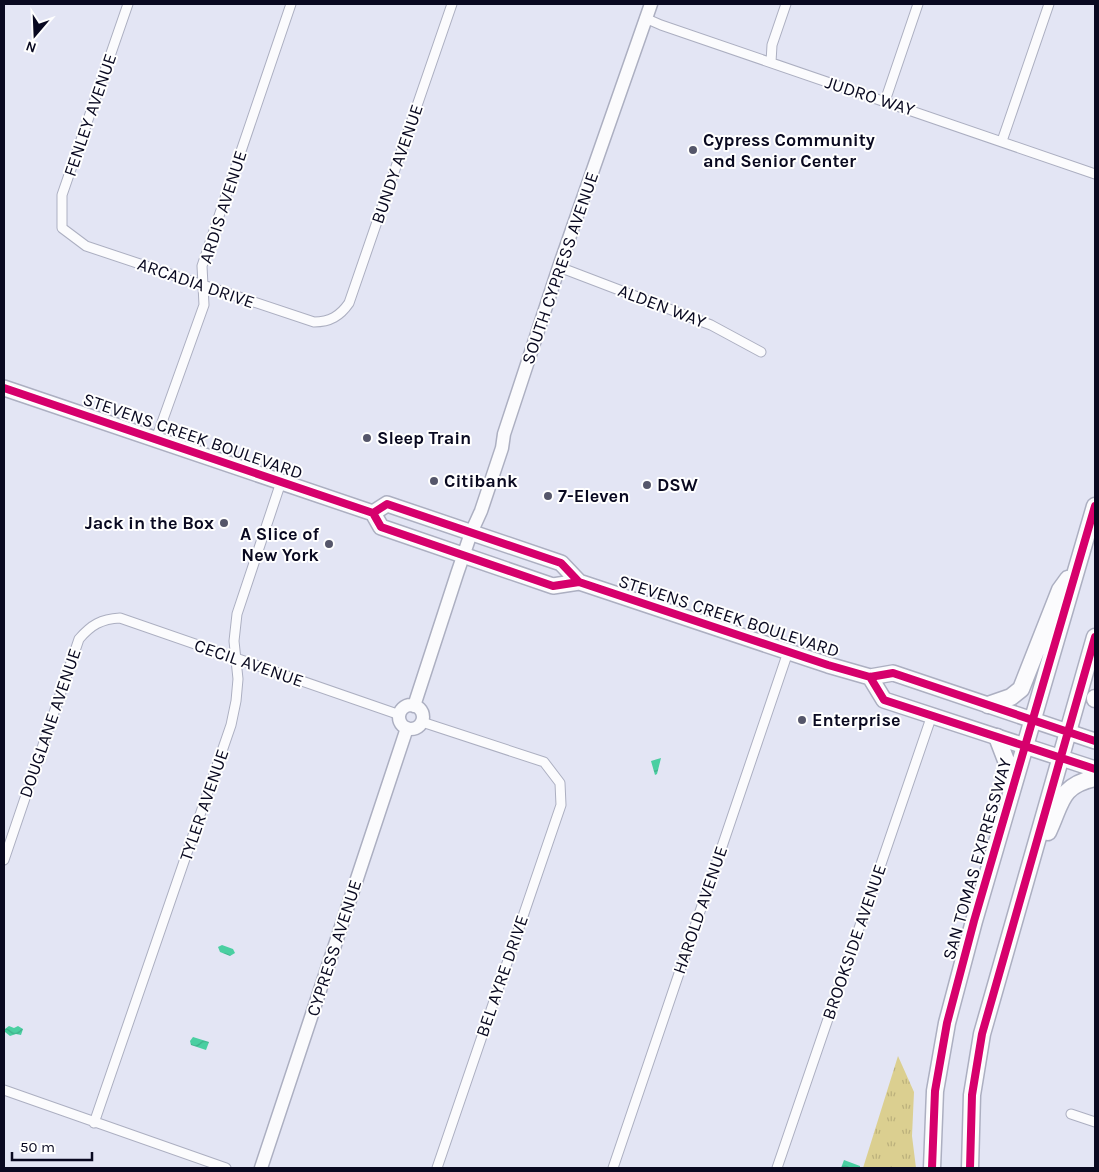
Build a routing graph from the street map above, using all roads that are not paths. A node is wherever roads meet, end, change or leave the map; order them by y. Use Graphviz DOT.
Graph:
graph roads {
  1 [pos="128,4"];
  2 [pos="291,4"];
  3 [pos="452,4"];
  4 [pos="651,4"];
  5 [pos="786,4"];
  6 [pos="918,4"];
  7 [pos="1049,4"];
  8 [pos="645,18"];
  9 [pos="771,62"];
  10 [pos="885,101"];
  11 [pos="1002,141"];
  12 [pos="1095,174"];
  13 [pos="62,228"];
  14 [pos="559,267"];
  15 [pos="204,287"];
  16 [pos="334,318"];
  17 [pos="761,352"];
  18 [pos="4,388"];
  19 [pos="156,439"];
  20 [pos="281,482"];
  21 [pos="1095,506"];
  22 [pos="373,513"];
  23 [pos="471,533"];
  24 [pos="463,557"];
  25 [pos="1077,567"];
  26 [pos="579,582"];
  27 [pos="97,622"];
  28 [pos="1095,636"];
  29 [pos="788,652"];
  30 [pos="237,659"];
  31 [pos="870,677"];
  32 [pos="988,705"];
  33 [pos="414,706"];
  34 [pos="400,714"];
  35 [pos="932,715"];
  36 [pos="1033,720"];
  37 [pos="422,722"];
  38 [pos="407,728"];
  39 [pos="1068,732"];
  40 [pos="997,737"];
  41 [pos="1095,741"];
  42 [pos="1025,746"];
  43 [pos="1060,758"];
  44 [pos="1095,769"];
  45 [pos="1095,778"];
  46 [pos="1008,804"];
  47 [pos="4,860"];
  48 [pos="1019,901"];
  49 [pos="4,1090"];
  50 [pos="1071,1114"];
  51 [pos="94,1122"];
  52 [pos="1095,1122"];
  53 [pos="226,1168"];
  54 [pos="261,1168"];
  55 [pos="437,1168"];
  56 [pos="613,1168"];
  57 [pos="777,1168"];
  58 [pos="932,1168"];
  59 [pos="970,1168"];
  1 -- 13 [label="street, FENLEY AVENUE"];
  2 -- 15 [label="street, ARDIS AVENUE"];
  3 -- 16 [label="street, BUNDY AVENUE"];
  4 -- 8 [label="street, SOUTH CYPRESS AVENUE"];
  5 -- 9 [label="street"];
  6 -- 10 [label="street"];
  7 -- 11 [label="street"];
  8 -- 9 [label="street, JUDRO WAY"];
  8 -- 14 [label="street, SOUTH CYPRESS AVENUE"];
  9 -- 10 [label="street, JUDRO WAY"];
  10 -- 11 [label="street, JUDRO WAY"];
  11 -- 12 [label="street, JUDRO WAY"];
  13 -- 15 [label="street, ARCADIA DRIVE"];
  14 -- 17 [label="street, ALDEN WAY"];
  14 -- 23 [label="street, SOUTH CYPRESS AVENUE"];
  15 -- 16 [label="street, ARCADIA DRIVE"];
  15 -- 19 [label="street, ARDIS AVENUE"];
  18 -- 19 [label="main road, STEVENS CREEK BOULEVARD"];
  19 -- 20 [label="main road, STEVENS CREEK BOULEVARD"];
  20 -- 22 [label="main road, STEVENS CREEK BOULEVARD"];
  20 -- 30 [label="street, TYLER AVENUE"];
  21 -- 25 [label="highway, SAN TOMAS EXPRESSWAY"];
  22 -- 23 [label="main road, STEVENS CREEK BOULEVARD"];
  22 -- 24 [label="main road, STEVENS CREEK BOULEVARD"];
  23 -- 24 [label="street"];
  23 -- 26 [label="main road, STEVENS CREEK BOULEVARD"];
  24 -- 26 [label="main road, STEVENS CREEK BOULEVARD"];
  24 -- 33 [label="street"];
  25 -- 32 [label="highway"];
  25 -- 36 [label="highway, SAN TOMAS EXPRESSWAY"];
  26 -- 29 [label="main road, STEVENS CREEK BOULEVARD"];
  27 -- 30 [label="street, CECIL AVENUE"];
  27 -- 47 [label="street, DOUGLANE AVENUE"];
  28 -- 39 [label="highway"];
  29 -- 31 [label="main road, STEVENS CREEK BOULEVARD"];
  29 -- 56 [label="street, HAROLD AVENUE"];
  30 -- 34 [label="street, CECIL AVENUE"];
  30 -- 51 [label="street, TYLER AVENUE"];
  31 -- 32 [label="main road, STEVENS CREEK BOULEVARD"];
  31 -- 35 [label="main road"];
  32 -- 36 [label="main road, STEVENS CREEK BOULEVARD"];
  33 -- 34 [label="street"];
  33 -- 37 [label="street"];
  34 -- 38 [label="street"];
  35 -- 40 [label="main road"];
  35 -- 57 [label="street, BROOKSIDE AVENUE"];
  36 -- 39 [label="main road, STEVENS CREEK BOULEVARD"];
  36 -- 42 [label="highway, SAN TOMAS EXPRESSWAY"];
  37 -- 38 [label="street"];
  37 -- 55 [label="street, BEL AYRE DRIVE"];
  38 -- 54 [label="street, CYPRESS AVENUE"];
  39 -- 41 [label="main road, STEVENS CREEK BOULEVARD"];
  39 -- 43 [label="highway"];
  40 -- 42 [label="main road"];
  40 -- 46 [label="highway"];
  42 -- 43 [label="main road"];
  42 -- 46 [label="highway, SAN TOMAS EXPRESSWAY"];
  43 -- 44 [label="main road"];
  43 -- 48 [label="highway"];
  45 -- 48 [label="highway"];
  46 -- 58 [label="highway, SAN TOMAS EXPRESSWAY"];
  48 -- 59 [label="highway"];
  49 -- 51 [label="street"];
  50 -- 52 [label="street"];
  51 -- 53 [label="street"];
}
